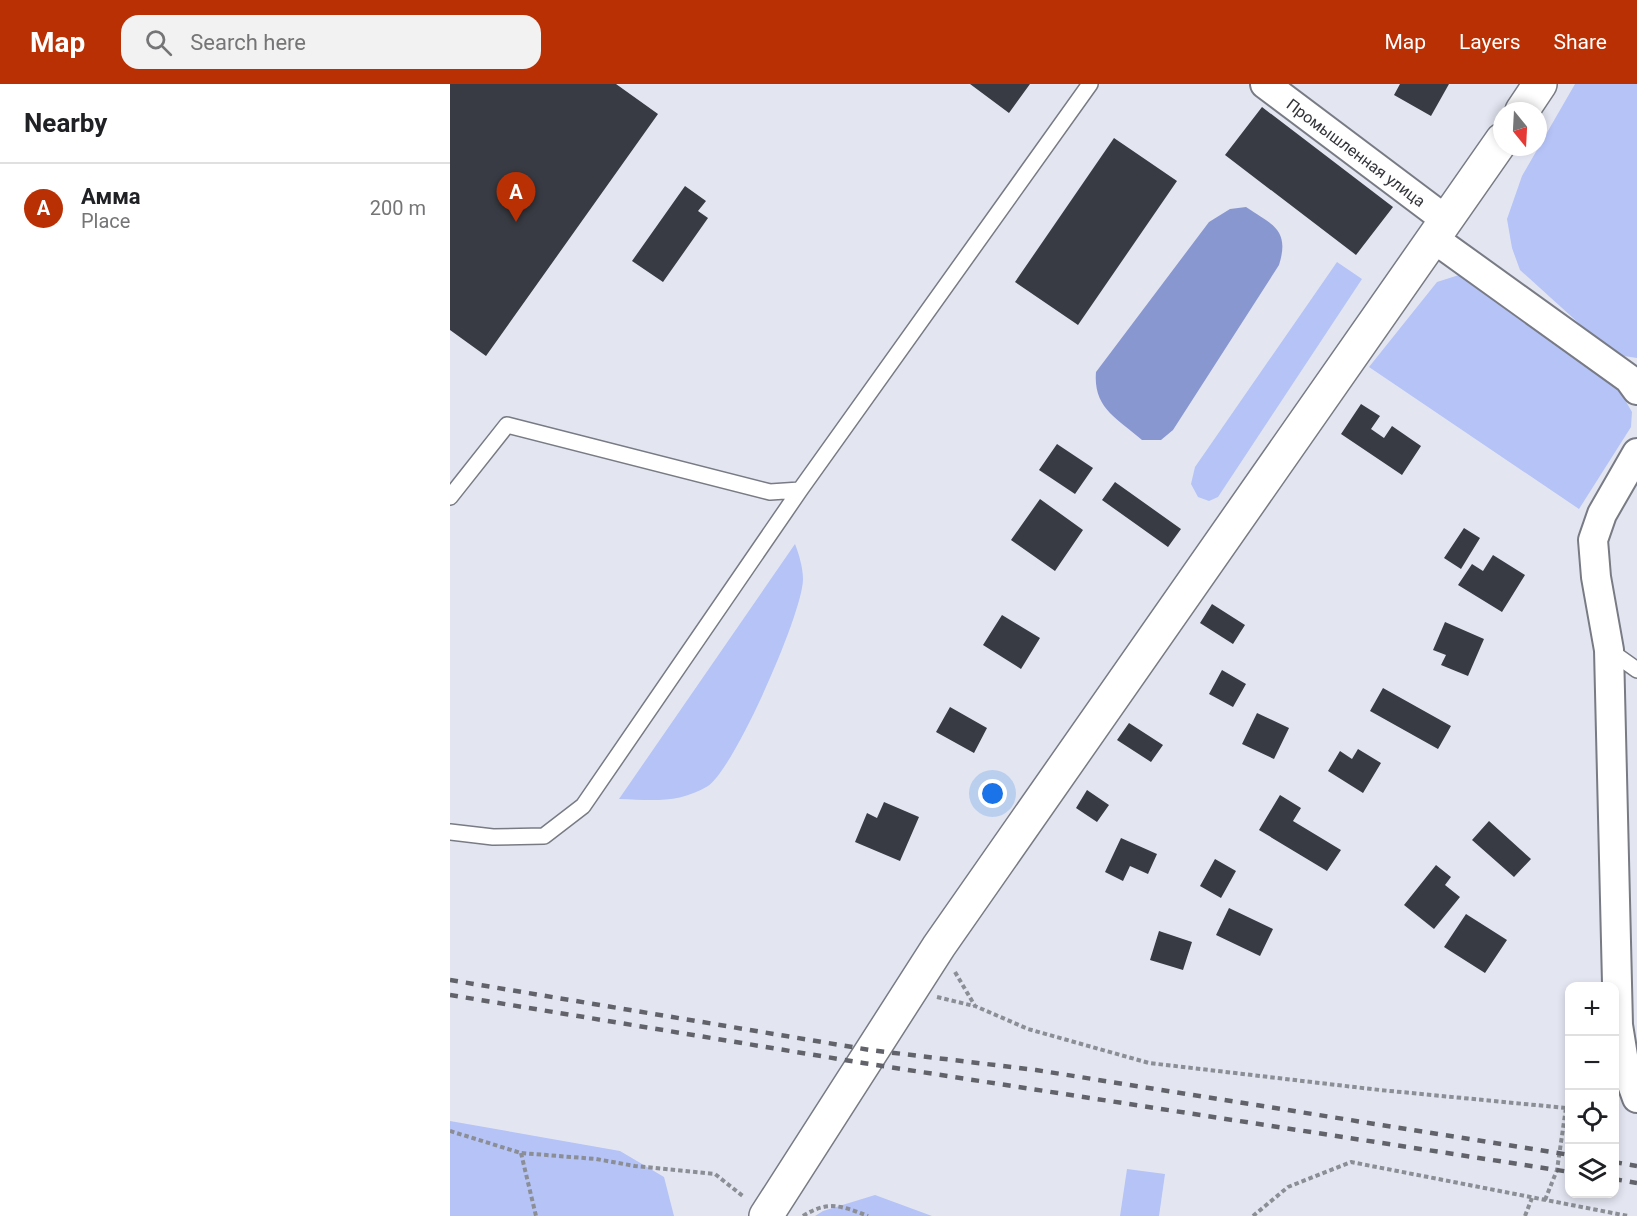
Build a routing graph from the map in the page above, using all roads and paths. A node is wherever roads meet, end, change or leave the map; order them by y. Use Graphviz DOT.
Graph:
graph roads {
  1 [pos="1090,84"];
  2 [pos="1265,84"];
  3 [pos="1540,84"];
  4 [pos="1528,102"];
  5 [pos="1493,153"];
  6 [pos="1439,229"];
  7 [pos="1637,390"];
  8 [pos="1637,453"];
  9 [pos="800,490"];
  10 [pos="450,497"];
  11 [pos="1609,650"];
  12 [pos="1637,670"];
  13 [pos="450,832"];
  14 [pos="939,946"];
  15 [pos="910,991"];
  16 [pos="975,1006"];
  17 [pos="1637,1098"];
  18 [pos="1565,1108"];
  19 [pos="1565,1125"];
  20 [pos="450,1131"];
  21 [pos="521,1153"];
  22 [pos="1532,1198"];
  23 [pos="1545,1200"];
  24 [pos="767,1214"];
  25 [pos="536,1216"];
  26 [pos="803,1216"];
  27 [pos="868,1216"];
  28 [pos="1253,1216"];
  29 [pos="1525,1216"];
  30 [pos="1628,1216"];
  1 -- 9 [label="lane"];
  2 -- 6 [label="street, Промышленная улица"];
  3 -- 4 [label="main road"];
  5 -- 6 [label="main road"];
  6 -- 7 [label="street, Промышленная улица"];
  6 -- 14 [label="main road"];
  8 -- 11 [label="street"];
  9 -- 10 [label="lane"];
  9 -- 13 [label="lane"];
  11 -- 12 [label="lane"];
  11 -- 17 [label="street"];
  14 -- 15 [label="main road"];
  14 -- 16 [label="path"];
  15 -- 16 [label="path"];
  15 -- 24 [label="main road"];
  16 -- 18 [label="path"];
  19 -- 23 [label="path"];
  20 -- 21 [label="path"];
  21 -- 24 [label="path"];
  21 -- 25 [label="path"];
  22 -- 23 [label="path"];
  22 -- 28 [label="path"];
  22 -- 29 [label="path"];
  23 -- 30 [label="path"];
  26 -- 27 [label="path"];
}
